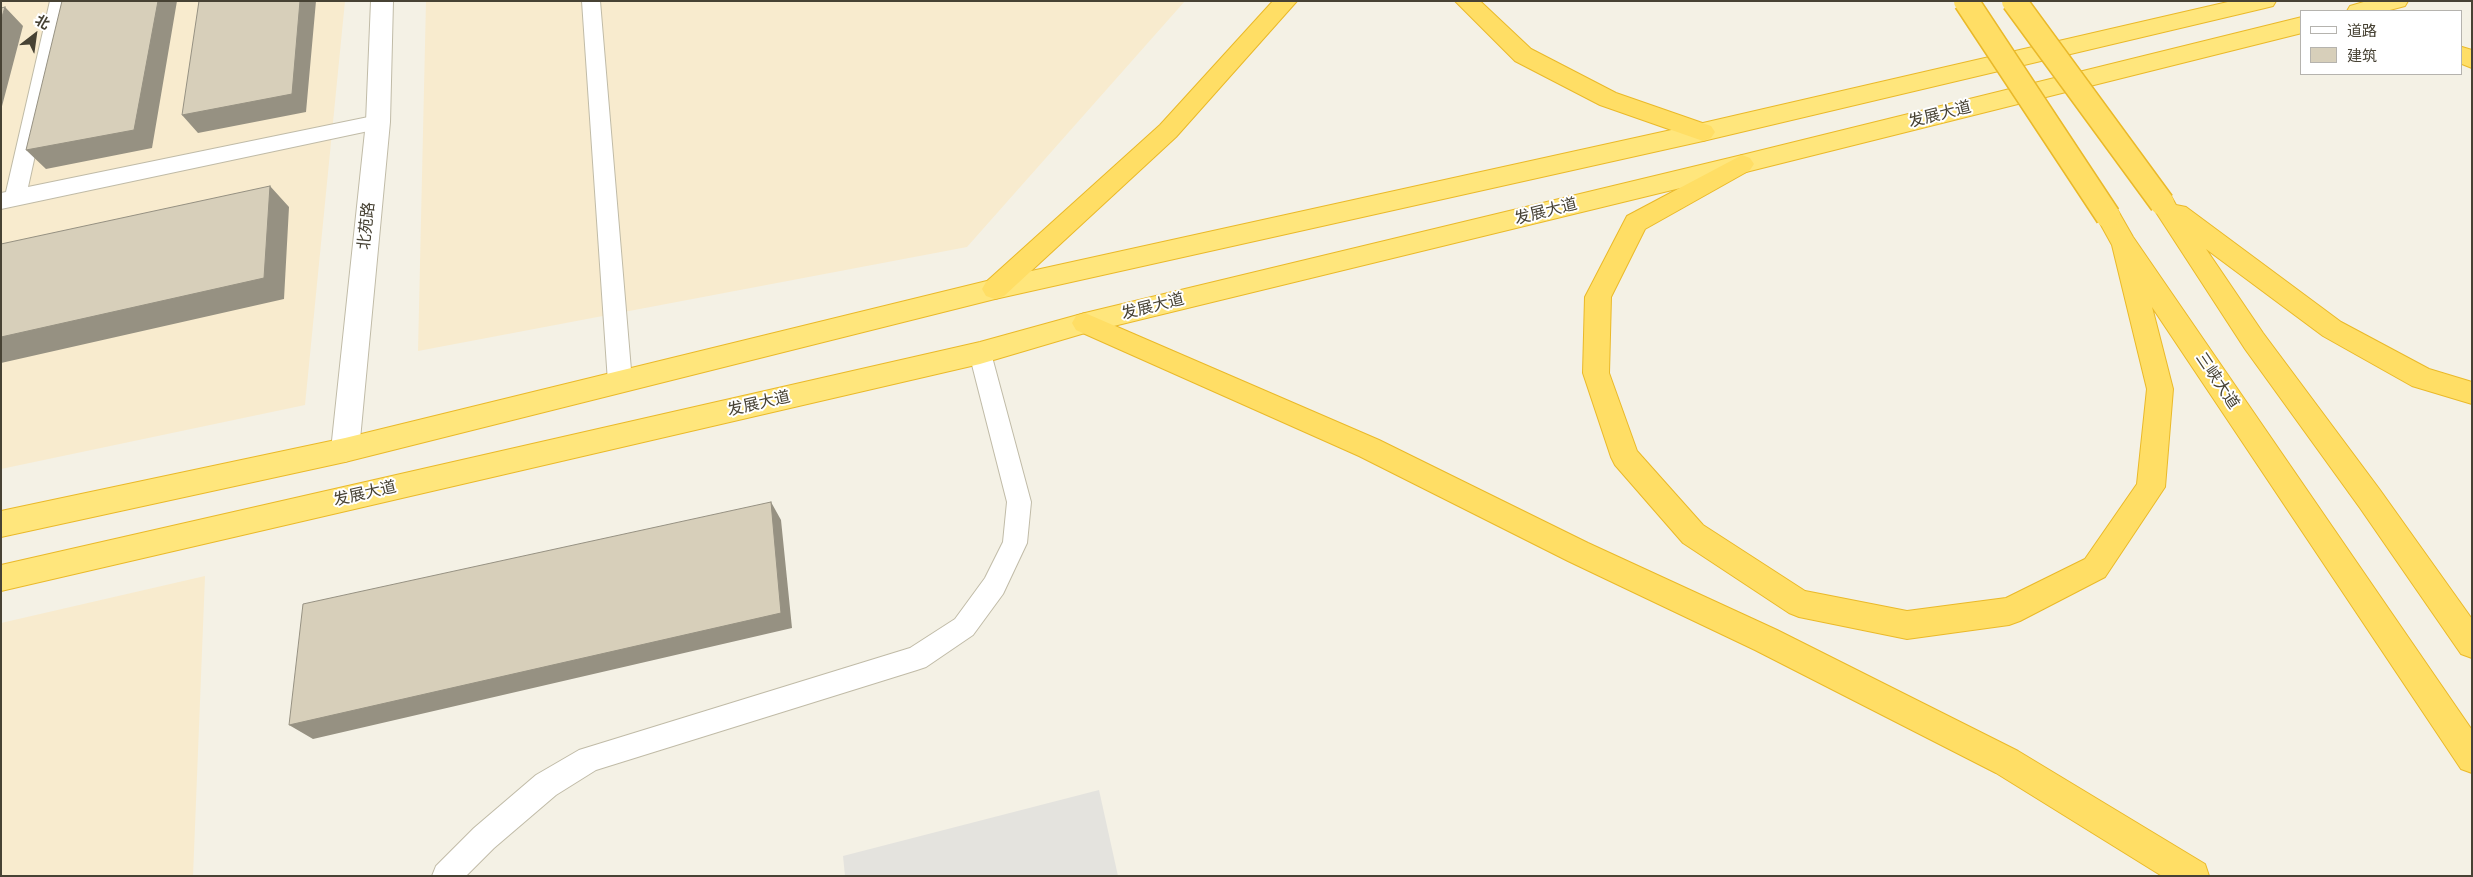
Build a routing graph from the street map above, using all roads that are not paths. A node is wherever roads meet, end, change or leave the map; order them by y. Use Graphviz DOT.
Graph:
graph roads {
  1 [pos="60,1"];
  2 [pos="382,1"];
  3 [pos="591,1"];
  4 [pos="1286,1"];
  5 [pos="1466,1"];
  6 [pos="1966,1"];
  7 [pos="2014,1"];
  8 [pos="2265,1"];
  9 [pos="2397,1"];
  10 [pos="2362,10"];
  11 [pos="2300,25"];
  12 [pos="378,122"];
  13 [pos="1703,132"];
  14 [pos="1742,164"];
  15 [pos="8,200"];
  16 [pos="2162,203"];
  17 [pos="2124,244"];
  18 [pos="995,289"];
  19 [pos="1085,323"];
  20 [pos="980,353"];
  21 [pos="620,382"];
  22 [pos="2472,393"];
  23 [pos="345,450"];
  24 [pos="1,524"];
  25 [pos="1,578"];
  26 [pos="2472,644"];
  27 [pos="2472,758"];
  28 [pos="446,876"];
  29 [pos="2193,876"];
  1 -- 15 [label="lane"];
  2 -- 12 [label="street, 北苑路"];
  3 -- 21 [label="lane"];
  4 -- 18 [label="highway"];
  5 -- 13 [label="highway"];
  6 -- 17 [label="highway, 三峡大道, bridge"];
  7 -- 16 [label="highway, bridge"];
  8 -- 13 [label="highway"];
  9 -- 10 [label="highway"];
  11 -- 14 [label="highway, 发展大道"];
  12 -- 15 [label="lane"];
  12 -- 23 [label="street, 北苑路"];
  13 -- 18 [label="highway"];
  14 -- 17 [label="highway"];
  14 -- 19 [label="highway, 发展大道"];
  16 -- 22 [label="highway"];
  16 -- 26 [label="highway"];
  17 -- 27 [label="highway, 三峡大道"];
  18 -- 21 [label="highway"];
  19 -- 20 [label="highway, 发展大道"];
  19 -- 29 [label="highway"];
  20 -- 25 [label="highway, 发展大道"];
  20 -- 28 [label="lane"];
  21 -- 23 [label="highway"];
  23 -- 24 [label="highway"];
}
